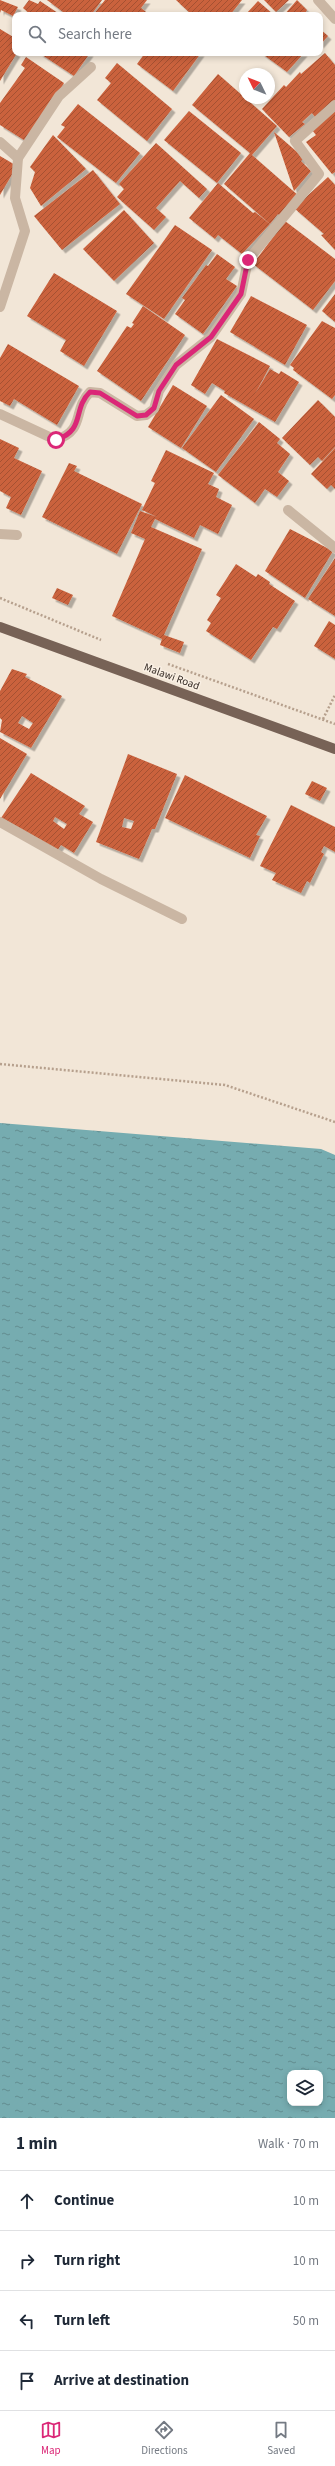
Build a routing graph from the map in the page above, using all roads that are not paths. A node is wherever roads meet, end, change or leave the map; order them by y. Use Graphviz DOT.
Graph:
graph roads {
  1 [pos="318,0"];
  2 [pos="335,19"];
  3 [pos="91,67"];
  4 [pos="335,105"];
  5 [pos="0,142"];
  6 [pos="18,158"];
  7 [pos="0,307"];
  8 [pos="0,414"];
  9 [pos="288,510"];
  10 [pos="0,534"];
  11 [pos="17,535"];
  12 [pos="335,548"];
  13 [pos="0,627"];
  14 [pos="335,749"];
  15 [pos="0,822"];
  16 [pos="182,919"];
  1 -- 2 [label="street"];
  3 -- 6 [label="street"];
  4 -- 8 [label="street"];
  5 -- 6 [label="street"];
  6 -- 7 [label="street"];
  9 -- 12 [label="street"];
  10 -- 11 [label="street"];
  13 -- 14 [label="main road, Malawi Road"];
  15 -- 16 [label="street"];
}
